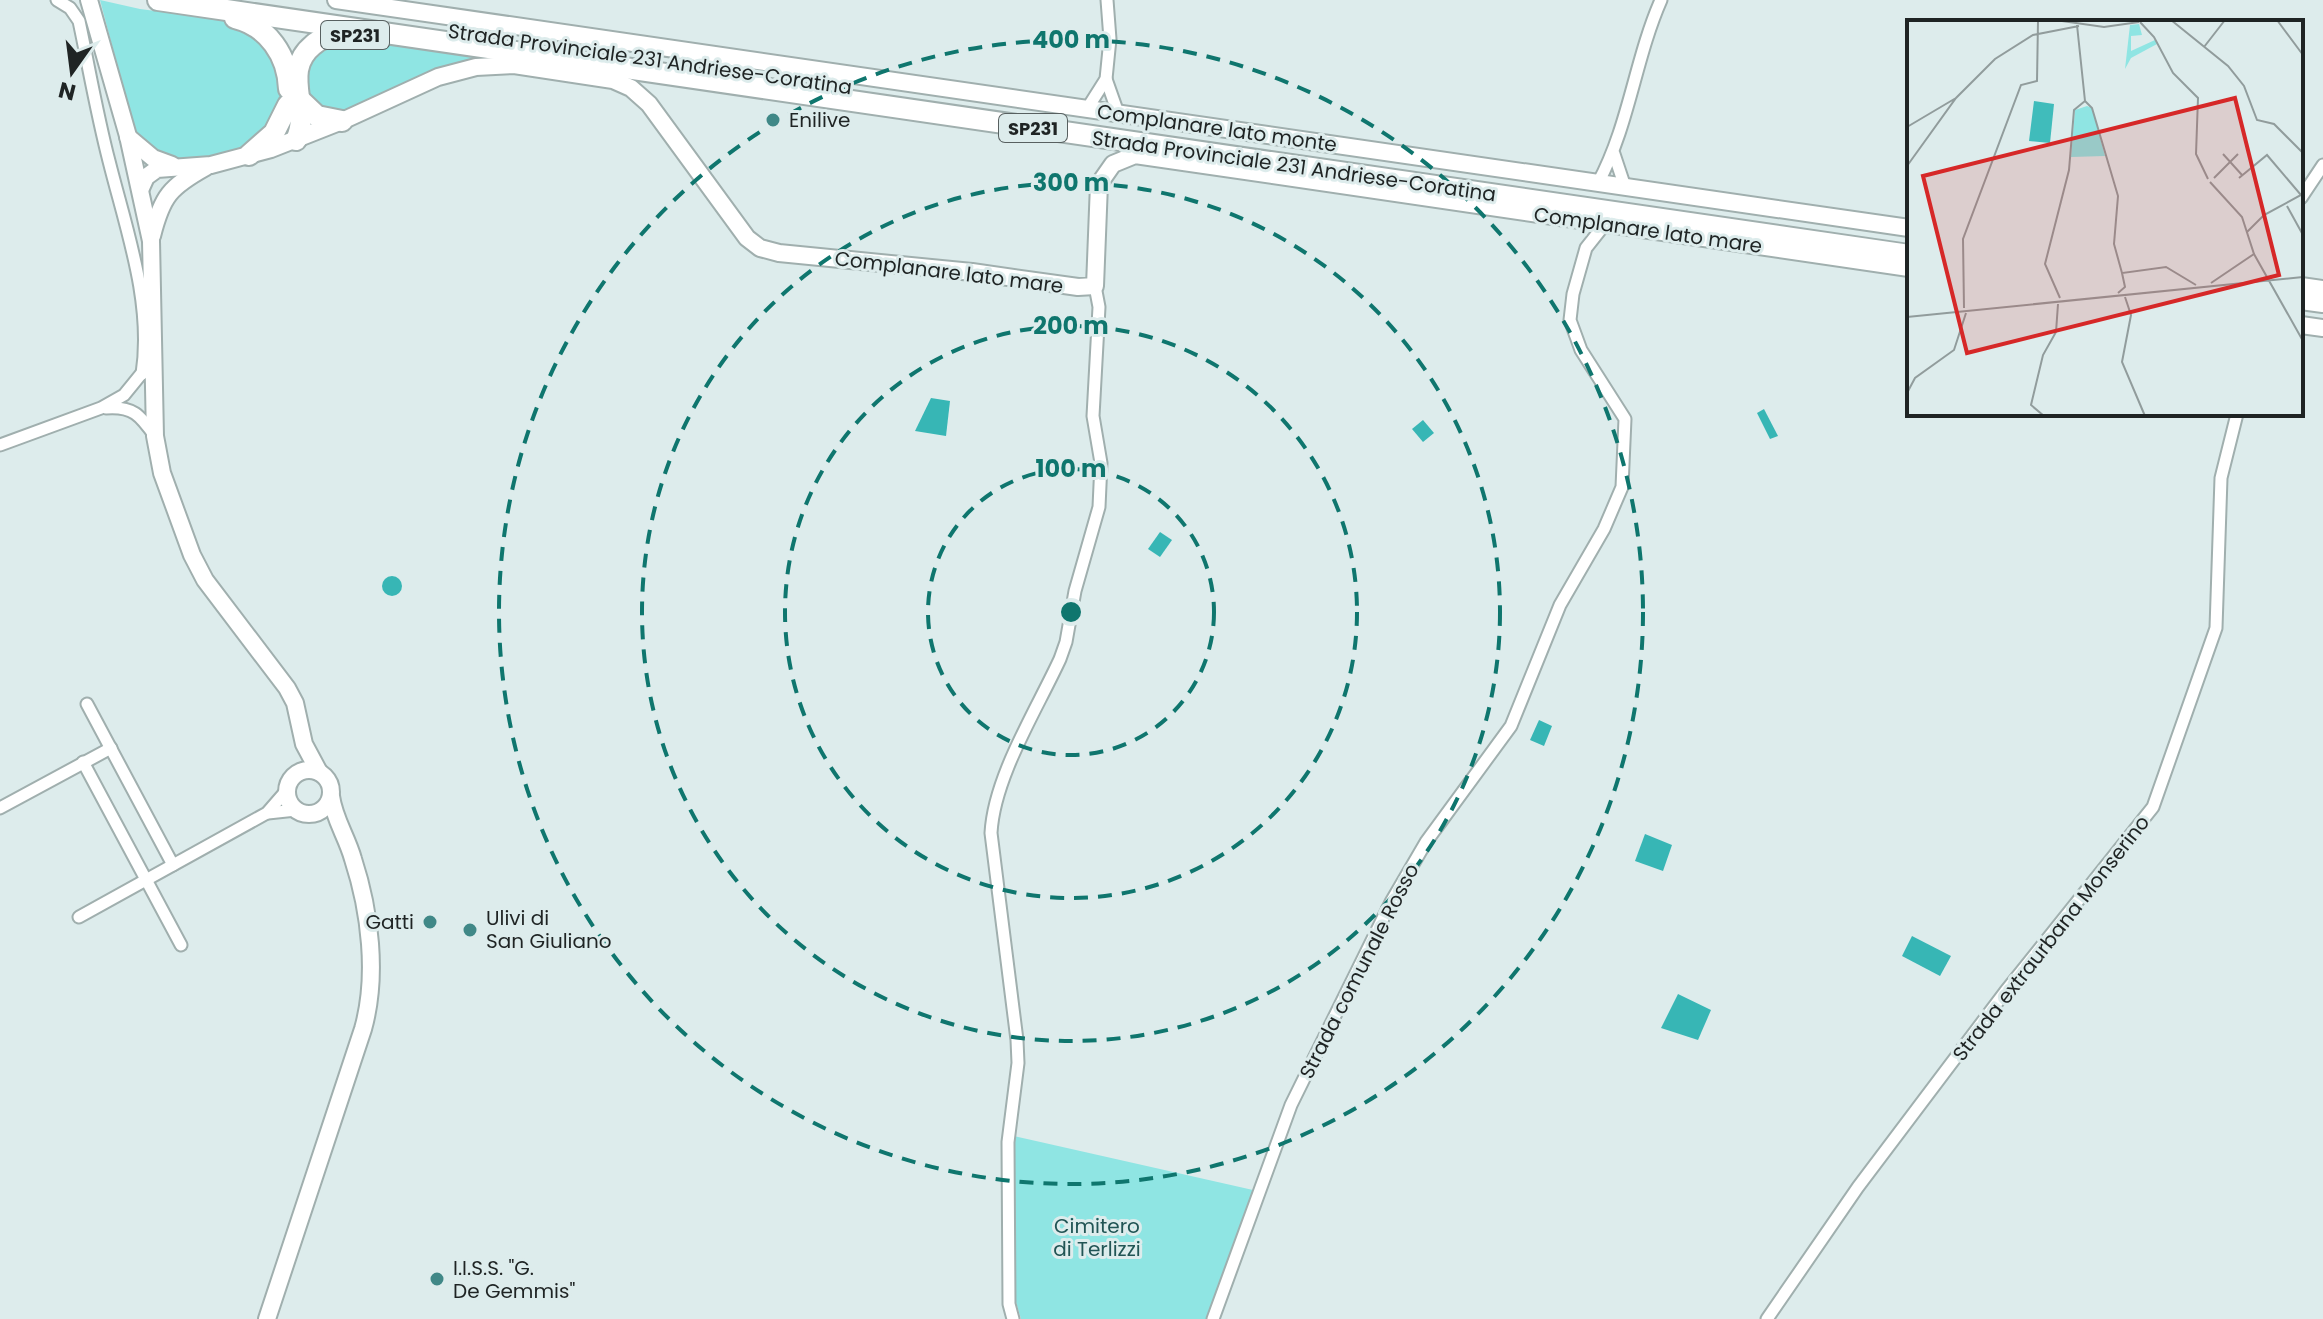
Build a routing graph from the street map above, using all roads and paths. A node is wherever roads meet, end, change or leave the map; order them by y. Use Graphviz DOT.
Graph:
graph roads {
  1 [pos="57,0"];
  2 [pos="89,0"];
  3 [pos="155,0"];
  4 [pos="247,0"];
  5 [pos="336,0"];
  6 [pos="1107,0"];
  7 [pos="1661,0"];
  8 [pos="457,43"];
  9 [pos="1106,79"];
  10 [pos="293,101"];
  11 [pos="1087,109"];
  12 [pos="1118,113"];
  13 [pos="342,121"];
  14 [pos="128,136"];
  15 [pos="296,140"];
  16 [pos="1614,154"];
  17 [pos="249,155"];
  18 [pos="211,165"];
  19 [pos="2323,165"];
  20 [pos="173,166"];
  21 [pos="1598,183"];
  22 [pos="1625,187"];
  23 [pos="141,188"];
  24 [pos="168,194"];
  25 [pos="2303,195"];
  26 [pos="1579,220"];
  27 [pos="1605,224"];
  28 [pos="1907,228"];
  29 [pos="151,241"];
  30 [pos="1907,242"];
  31 [pos="1586,248"];
  32 [pos="1907,255"];
  33 [pos="1907,268"];
  34 [pos="1095,286"];
  35 [pos="2303,286"];
  36 [pos="2323,289"];
  37 [pos="2303,299"];
  38 [pos="2323,302"];
  39 [pos="2303,312"];
  40 [pos="2323,315"];
  41 [pos="2303,325"];
  42 [pos="2323,328"];
  43 [pos="153,358"];
  44 [pos="142,374"];
  45 [pos="154,396"];
  46 [pos="124,401"];
  47 [pos="2236,416"];
  48 [pos="155,436"];
  49 [pos="0,445"];
  50 [pos="87,704"];
  51 [pos="304,744"];
  52 [pos="111,748"];
  53 [pos="83,762"];
  54 [pos="319,772"];
  55 [pos="298,773"];
  56 [pos="287,790"];
  57 [pos="331,796"];
  58 [pos="0,808"];
  59 [pos="296,810"];
  60 [pos="267,813"];
  61 [pos="313,813"];
  62 [pos="340,828"];
  63 [pos="173,865"];
  64 [pos="146,879"];
  65 [pos="79,917"];
  66 [pos="181,945"];
  67 [pos="267,1319"];
  68 [pos="1013,1319"];
  69 [pos="1213,1319"];
  70 [pos="1767,1319"];
  1 -- 44 [label="street"];
  2 -- 14 [label="street"];
  3 -- 8 [label="highway, Strada Provinciale 231 Andriese-Coratina / SP231"];
  3 -- 10 [label="highway, SP231"];
  4 -- 30 [label="highway, Strada Provinciale 231 Andriese-Coratina / SP231"];
  5 -- 11 [label="street, Complanare lato monte"];
  6 -- 9 [label="street"];
  7 -- 16 [label="street"];
  8 -- 10 [label="highway, SP231"];
  8 -- 32 [label="highway, Strada Provinciale 231 Andriese-Coratina / SP231"];
  9 -- 11 [label="street"];
  9 -- 12 [label="street"];
  10 -- 13 [label="highway"];
  10 -- 15 [label="highway, SP231"];
  10 -- 17 [label="highway, SP231"];
  11 -- 12 [label="street, Complanare lato monte"];
  12 -- 21 [label="street, Complanare lato monte"];
  13 -- 15 [label="street, Complanare lato mare"];
  13 -- 34 [label="street, Complanare lato mare"];
  14 -- 20 [label="street"];
  14 -- 23 [label="street"];
  15 -- 17 [label="street, Complanare lato mare"];
  16 -- 21 [label="street"];
  16 -- 22 [label="street"];
  17 -- 18 [label="street, Complanare lato mare"];
  18 -- 20 [label="street"];
  18 -- 24 [label="street"];
  19 -- 25 [label="street"];
  20 -- 23 [label="street"];
  21 -- 22 [label="street, Complanare lato monte"];
  22 -- 28 [label="street, Complanare lato monte"];
  23 -- 24 [label="street"];
  23 -- 29 [label="street"];
  24 -- 29 [label="street"];
  26 -- 27 [label="street, Complanare lato mare"];
  26 -- 31 [label="street, Strada comunale Rosso"];
  26 -- 34 [label="street, Complanare lato mare"];
  27 -- 31 [label="street, Strada comunale Rosso"];
  27 -- 33 [label="street, Complanare lato mare"];
  29 -- 43 [label="street"];
  31 -- 69 [label="street, Strada comunale Rosso"];
  34 -- 68 [label="street"];
  35 -- 36 [label="street"];
  37 -- 38 [label="highway"];
  39 -- 40 [label="highway"];
  41 -- 42 [label="street"];
  43 -- 44 [label="street"];
  43 -- 45 [label="street"];
  44 -- 46 [label="street"];
  45 -- 46 [label="street"];
  45 -- 48 [label="street"];
  46 -- 48 [label="street"];
  46 -- 49 [label="street"];
  47 -- 70 [label="street, Strada extraurbana Monserino"];
  48 -- 51 [label="street"];
  50 -- 52 [label="street"];
  51 -- 54 [label="street"];
  51 -- 55 [label="street"];
  52 -- 53 [label="street"];
  52 -- 63 [label="street"];
  53 -- 58 [label="street"];
  53 -- 64 [label="street"];
  54 -- 55 [label="street"];
  54 -- 57 [label="street"];
  55 -- 56 [label="street"];
  56 -- 59 [label="street"];
  56 -- 60 [label="street"];
  57 -- 61 [label="street"];
  57 -- 62 [label="street"];
  59 -- 60 [label="street"];
  59 -- 61 [label="street"];
  60 -- 63 [label="street"];
  61 -- 62 [label="street"];
  62 -- 67 [label="street"];
  63 -- 64 [label="street"];
  64 -- 65 [label="street"];
  64 -- 66 [label="street"];
}
